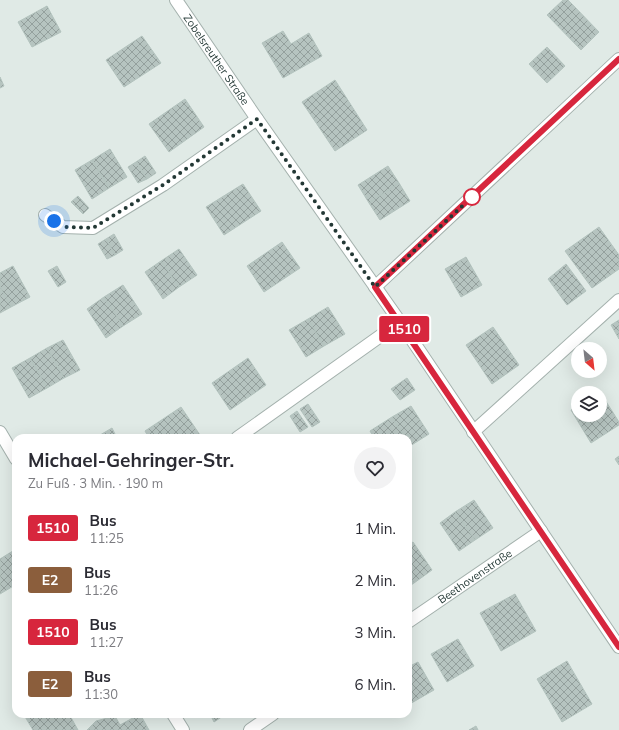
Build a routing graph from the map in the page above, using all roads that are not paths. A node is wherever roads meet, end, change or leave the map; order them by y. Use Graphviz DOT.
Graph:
graph roads {
  1 [pos="176,0"];
  2 [pos="619,59"];
  3 [pos="257,119"];
  4 [pos="45,215"];
  5 [pos="375,287"];
  6 [pos="619,300"];
  7 [pos="400,322"];
  8 [pos="0,432"];
  9 [pos="473,432"];
  10 [pos="243,434"];
  11 [pos="12,452"];
  12 [pos="541,531"];
  13 [pos="412,619"];
  14 [pos="619,647"];
  15 [pos="176,718"];
  16 [pos="267,718"];
  17 [pos="183,730"];
  18 [pos="250,730"];
  1 -- 3 [label="street, Zobelsreuther Straße"];
  2 -- 5 [label="street"];
  3 -- 4 [label="street"];
  3 -- 5 [label="street, Zobelsreuther Straße"];
  5 -- 7 [label="street, Zobelsreuther Straße"];
  6 -- 9 [label="street"];
  7 -- 9 [label="street, Zobelsreuther Straße"];
  7 -- 10 [label="street"];
  8 -- 11 [label="street"];
  9 -- 12 [label="street, Zobelsreuther Straße"];
  12 -- 13 [label="street, Beethovenstraße"];
  12 -- 14 [label="street, Zobelsreuther Straße"];
  15 -- 17 [label="street"];
  16 -- 18 [label="street"];
}
